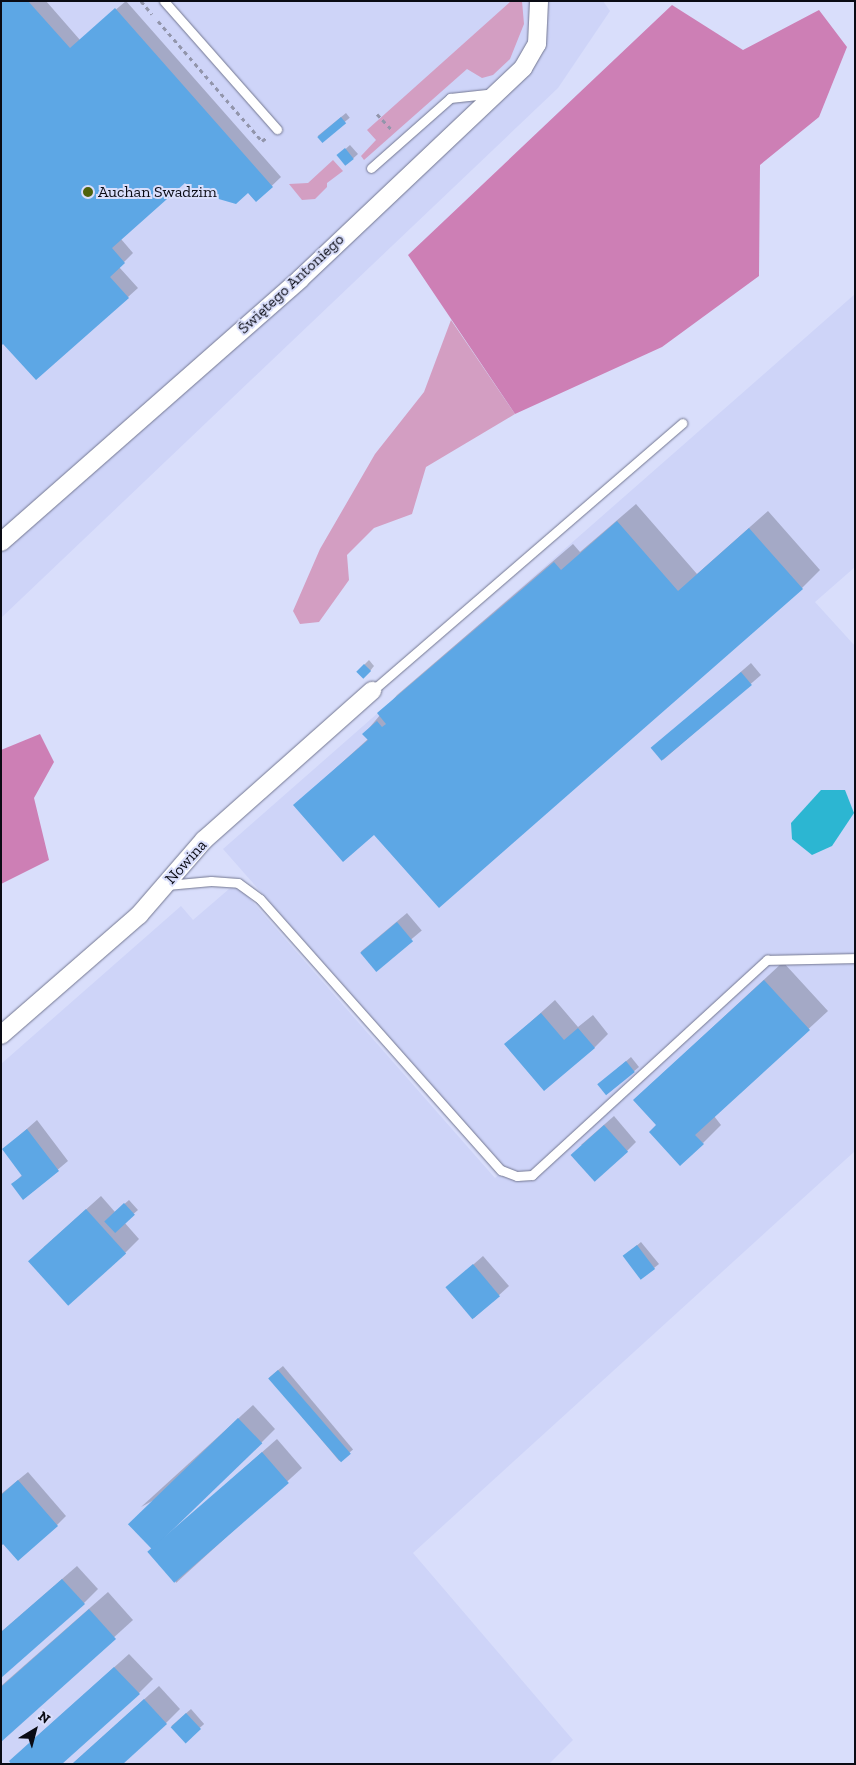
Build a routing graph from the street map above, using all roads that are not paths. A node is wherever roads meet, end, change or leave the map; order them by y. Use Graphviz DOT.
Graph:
graph roads {
  1 [pos="164,1"];
  2 [pos="539,1"];
  3 [pos="496,93"];
  4 [pos="276,129"];
  5 [pos="371,168"];
  6 [pos="682,423"];
  7 [pos="1,542"];
  8 [pos="372,691"];
  9 [pos="165,885"];
  10 [pos="855,958"];
  11 [pos="1,1035"];
  1 -- 4 [label="lane"];
  2 -- 3 [label="street, Świętego Antoniego"];
  3 -- 5 [label="lane"];
  3 -- 7 [label="street, Świętego Antoniego"];
  6 -- 8 [label="lane"];
  8 -- 9 [label="street, Nowina"];
  9 -- 10 [label="lane"];
  9 -- 11 [label="street, Nowina"];
}
